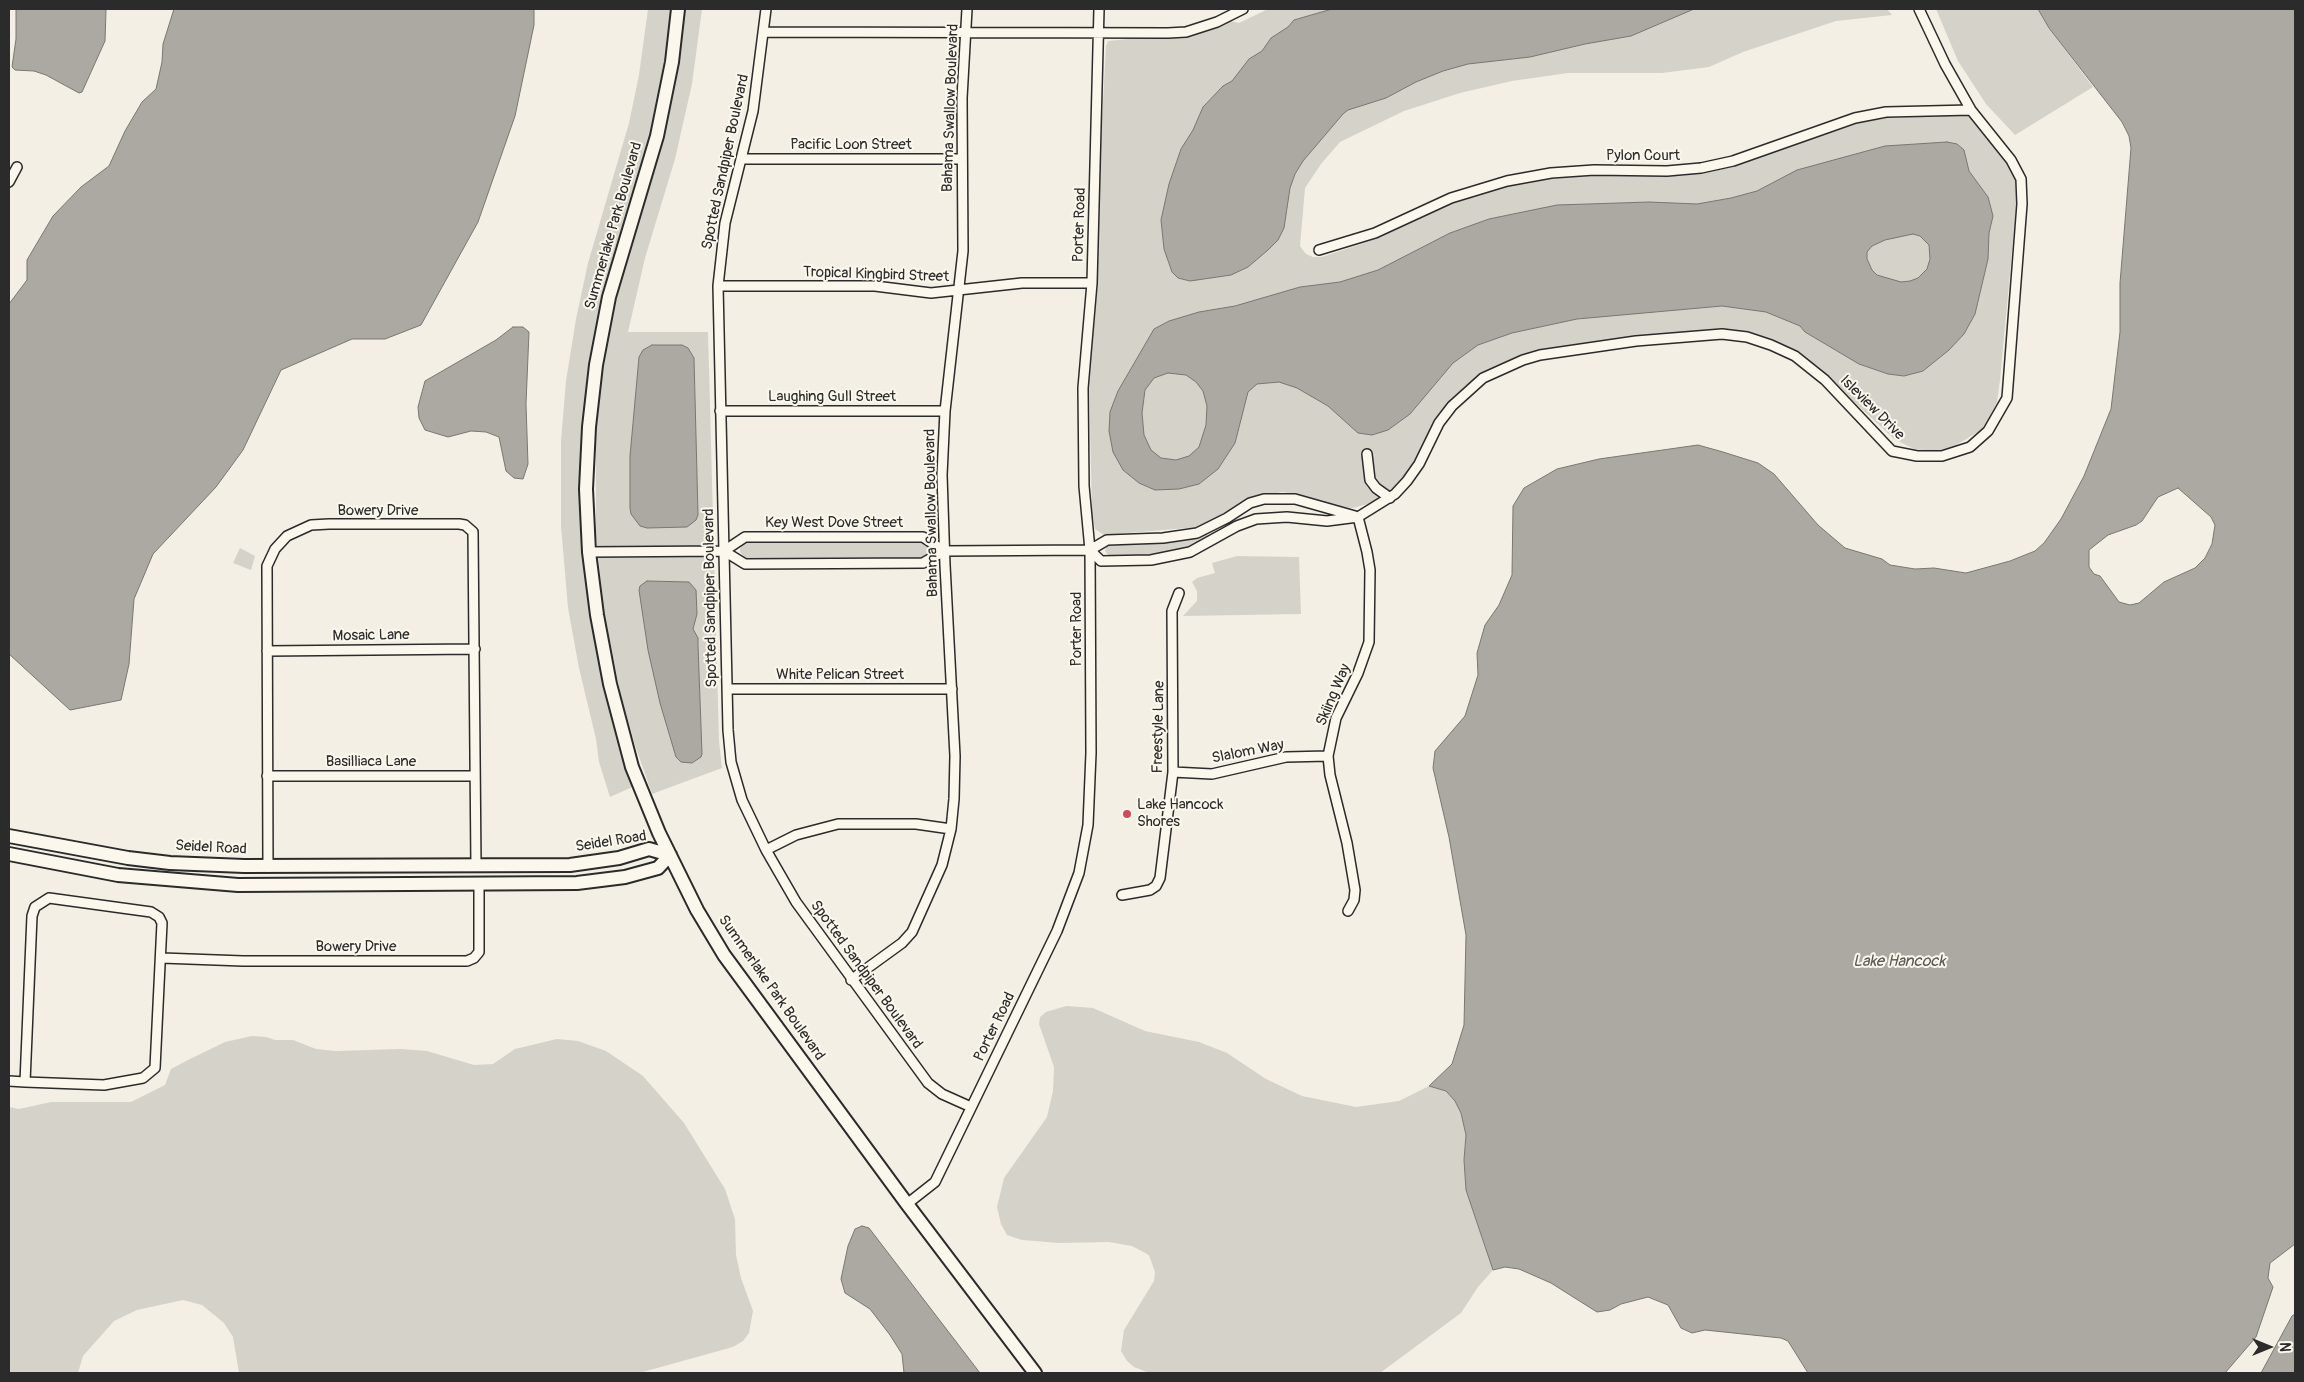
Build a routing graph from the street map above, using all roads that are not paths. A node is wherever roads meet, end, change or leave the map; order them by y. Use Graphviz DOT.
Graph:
graph roads {
  1 [pos="678,9"];
  2 [pos="766,9"];
  3 [pos="967,9"];
  4 [pos="1099,9"];
  5 [pos="1243,9"];
  6 [pos="1919,9"];
  7 [pos="763,32"];
  8 [pos="966,33"];
  9 [pos="1099,34"];
  10 [pos="1971,110"];
  11 [pos="741,159"];
  12 [pos="962,159"];
  13 [pos="18,167"];
  14 [pos="9,182"];
  15 [pos="1320,250"];
  16 [pos="1092,283"];
  17 [pos="718,286"];
  18 [pos="958,291"];
  19 [pos="720,411"];
  20 [pos="945,411"];
  21 [pos="1367,454"];
  22 [pos="1390,498"];
  23 [pos="1358,517"];
  24 [pos="1212,526"];
  25 [pos="1217,537"];
  26 [pos="1090,550"];
  27 [pos="724,551"];
  28 [pos="944,551"];
  29 [pos="589,552"];
  30 [pos="1179,593"];
  31 [pos="475,649"];
  32 [pos="267,651"];
  33 [pos="952,689"];
  34 [pos="727,690"];
  35 [pos="1328,756"];
  36 [pos="1173,772"];
  37 [pos="267,776"];
  38 [pos="475,776"];
  39 [pos="950,829"];
  40 [pos="9,836"];
  41 [pos="766,850"];
  42 [pos="9,854"];
  43 [pos="670,855"];
  44 [pos="476,866"];
  45 [pos="268,867"];
  46 [pos="479,884"];
  47 [pos="1122,896"];
  48 [pos="1348,911"];
  49 [pos="162,958"];
  50 [pos="851,980"];
  51 [pos="9,1081"];
  52 [pos="25,1082"];
  53 [pos="971,1107"];
  54 [pos="907,1204"];
  55 [pos="1035,1373"];
  1 -- 29 [label="main road, Summerlake Park Boulevard"];
  2 -- 7 [label="street, Spotted Sandpiper Boulevard"];
  3 -- 8 [label="street, Bahama Swallow Boulevard"];
  4 -- 9 [label="street, Porter Road"];
  5 -- 9 [label="street"];
  6 -- 10 [label="street, Isleview Drive"];
  7 -- 8 [label="street"];
  7 -- 11 [label="street, Spotted Sandpiper Boulevard"];
  8 -- 9 [label="street"];
  8 -- 12 [label="street, Bahama Swallow Boulevard"];
  9 -- 16 [label="street, Porter Road"];
  10 -- 15 [label="street, Pylon Court"];
  10 -- 22 [label="street, Isleview Drive"];
  11 -- 12 [label="street, Pacific Loon Street"];
  11 -- 17 [label="street, Spotted Sandpiper Boulevard"];
  12 -- 18 [label="street, Bahama Swallow Boulevard"];
  13 -- 14 [label="street"];
  16 -- 18 [label="street, Tropical Kingbird Street"];
  16 -- 26 [label="street, Porter Road"];
  17 -- 18 [label="street, Tropical Kingbird Street"];
  17 -- 19 [label="street, Spotted Sandpiper Boulevard"];
  18 -- 20 [label="street, Bahama Swallow Boulevard"];
  19 -- 20 [label="street, Laughing Gull Street"];
  19 -- 27 [label="street, Spotted Sandpiper Boulevard"];
  20 -- 28 [label="street, Bahama Swallow Boulevard"];
  21 -- 22 [label="street"];
  22 -- 23 [label="street, Isleview Drive"];
  23 -- 24 [label="street"];
  23 -- 25 [label="street, Isleview Drive"];
  23 -- 35 [label="street, Skiing Way"];
  24 -- 25 [label="street"];
  24 -- 26 [label="street"];
  25 -- 26 [label="street, Isleview Drive"];
  26 -- 28 [label="street"];
  26 -- 53 [label="street, Porter Road"];
  27 -- 28 [label="street"];
  27 -- 28 [label="street, Key West Dove Street"];
  27 -- 29 [label="street"];
  27 -- 34 [label="street, Spotted Sandpiper Boulevard"];
  28 -- 33 [label="street, Bahama Swallow Boulevard"];
  29 -- 43 [label="main road, Summerlake Park Boulevard"];
  30 -- 36 [label="street, Freestyle Lane"];
  31 -- 32 [label="street, Mosaic Lane"];
  31 -- 32 [label="street, Bowery Drive"];
  31 -- 38 [label="street, Bowery Drive"];
  32 -- 37 [label="street, Bowery Drive"];
  33 -- 34 [label="street, White Pelican Street"];
  33 -- 39 [label="street, Bahama Swallow Boulevard"];
  34 -- 41 [label="street, Spotted Sandpiper Boulevard"];
  35 -- 36 [label="street, Slalom Way"];
  35 -- 48 [label="street, Skiing Way"];
  36 -- 47 [label="street, Freestyle Lane"];
  37 -- 38 [label="street, Basilliaca Lane"];
  37 -- 45 [label="street, Bowery Drive"];
  38 -- 44 [label="street, Bowery Drive"];
  39 -- 41 [label="street"];
  39 -- 50 [label="street, Bahama Swallow Boulevard"];
  40 -- 45 [label="main road, Seidel Road"];
  41 -- 50 [label="street, Spotted Sandpiper Boulevard"];
  42 -- 46 [label="main road, Seidel Road"];
  43 -- 44 [label="main road, Seidel Road"];
  43 -- 46 [label="main road, Seidel Road"];
  43 -- 54 [label="main road, Summerlake Park Boulevard"];
  44 -- 45 [label="main road, Seidel Road"];
  46 -- 49 [label="street, Bowery Drive"];
  49 -- 52 [label="street"];
  49 -- 52 [label="street"];
  50 -- 53 [label="street, Spotted Sandpiper Boulevard"];
  51 -- 52 [label="street"];
  53 -- 54 [label="street, Porter Road"];
  54 -- 55 [label="main road, Summerlake Park Boulevard"];
}
